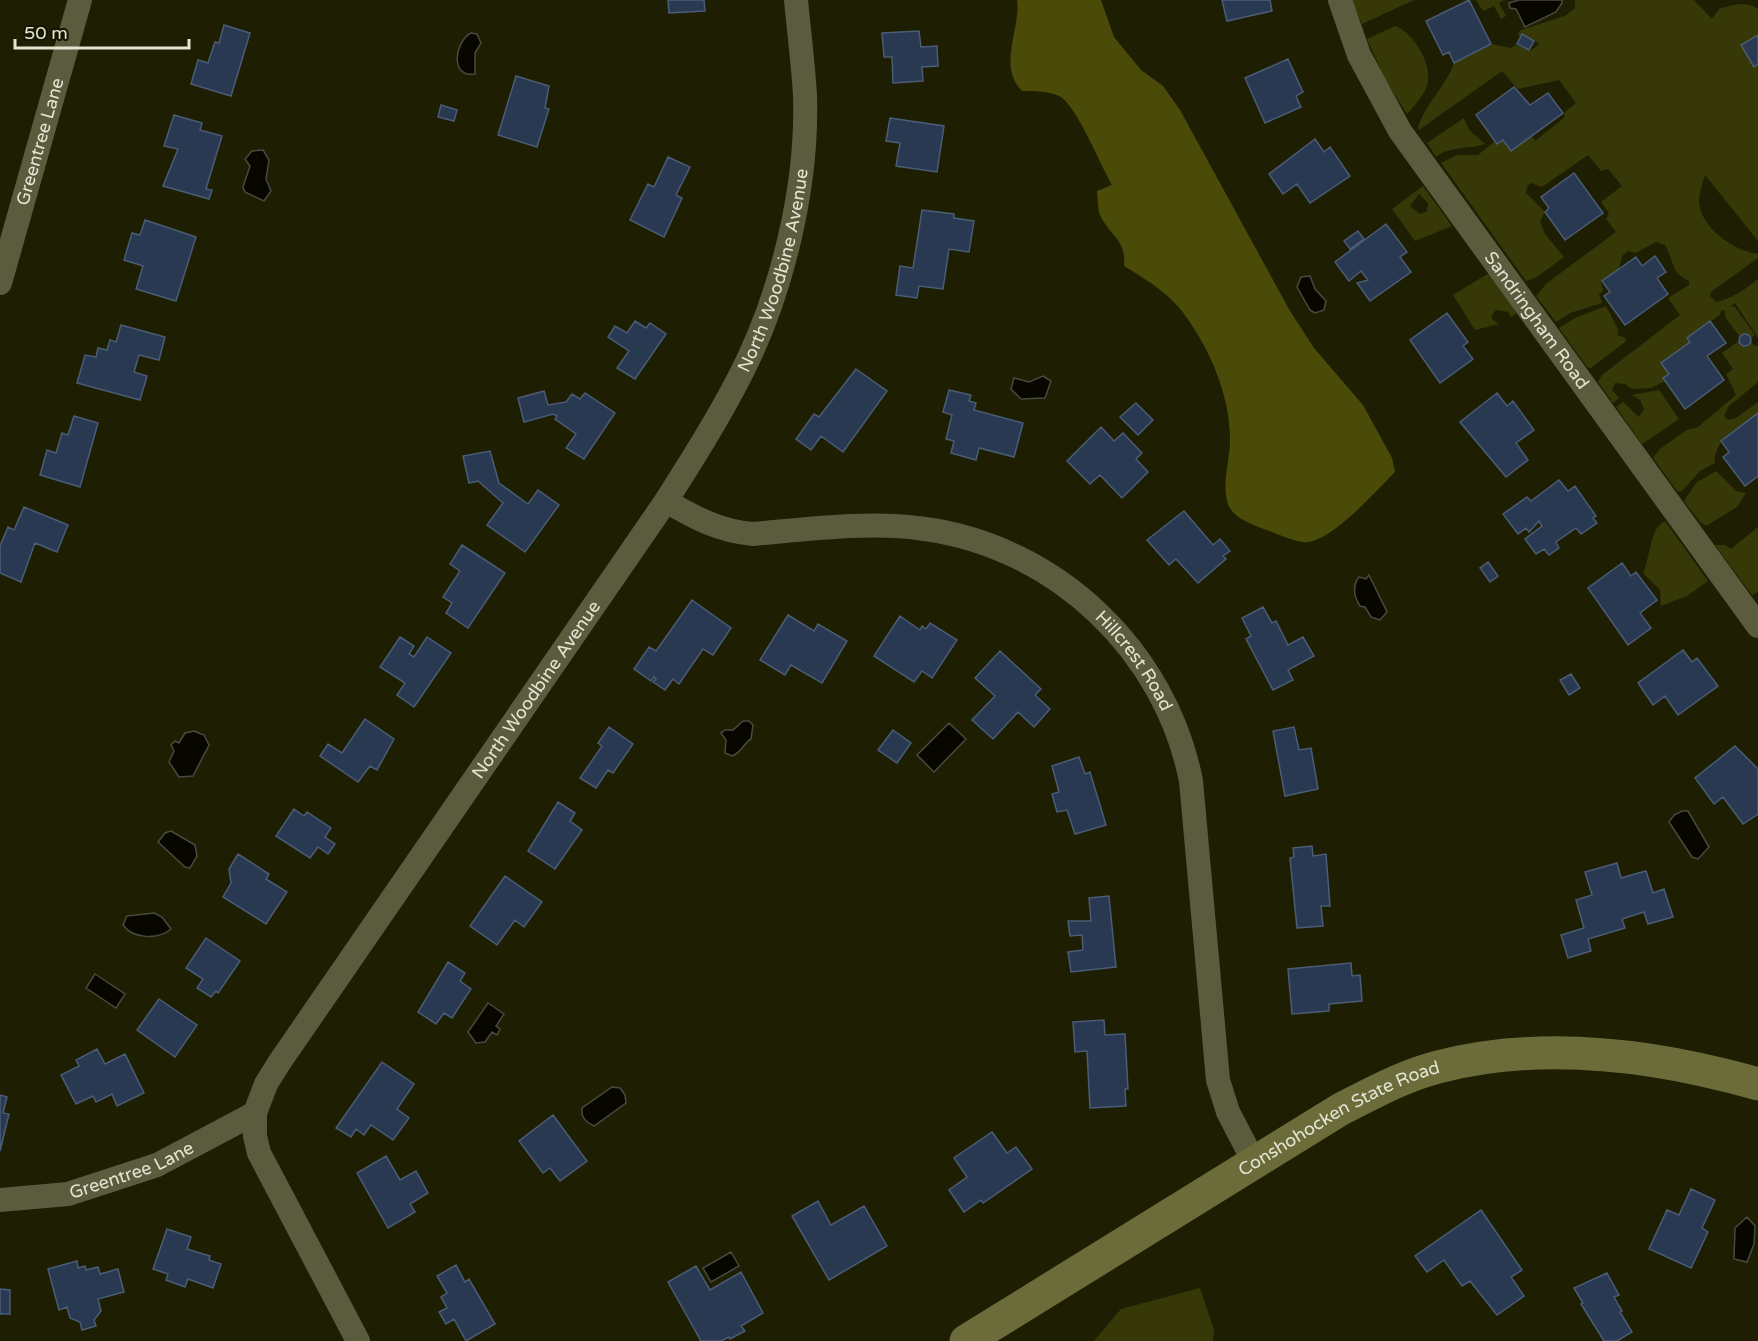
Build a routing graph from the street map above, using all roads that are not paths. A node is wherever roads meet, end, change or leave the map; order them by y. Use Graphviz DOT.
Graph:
graph roads {
  1 [pos="80,0"];
  2 [pos="796,0"];
  3 [pos="1340,0"];
  4 [pos="0,283"];
  5 [pos="666,501"];
  6 [pos="1758,626"];
  7 [pos="1758,1084"];
  8 [pos="255,1113"];
  9 [pos="1254,1162"];
  10 [pos="0,1200"];
  11 [pos="358,1341"];
  12 [pos="966,1341"];
  1 -- 4 [label="street, Greentree Lane"];
  2 -- 5 [label="street, North Woodbine Avenue"];
  3 -- 6 [label="street, Sandringham Road"];
  5 -- 8 [label="street, North Woodbine Avenue"];
  5 -- 9 [label="street, Hillcrest Road"];
  7 -- 9 [label="main road, Conshohocken State Road"];
  8 -- 10 [label="street, Greentree Lane"];
  8 -- 11 [label="street, North Woodbine Avenue"];
  9 -- 12 [label="main road, Conshohocken State Road"];
}
